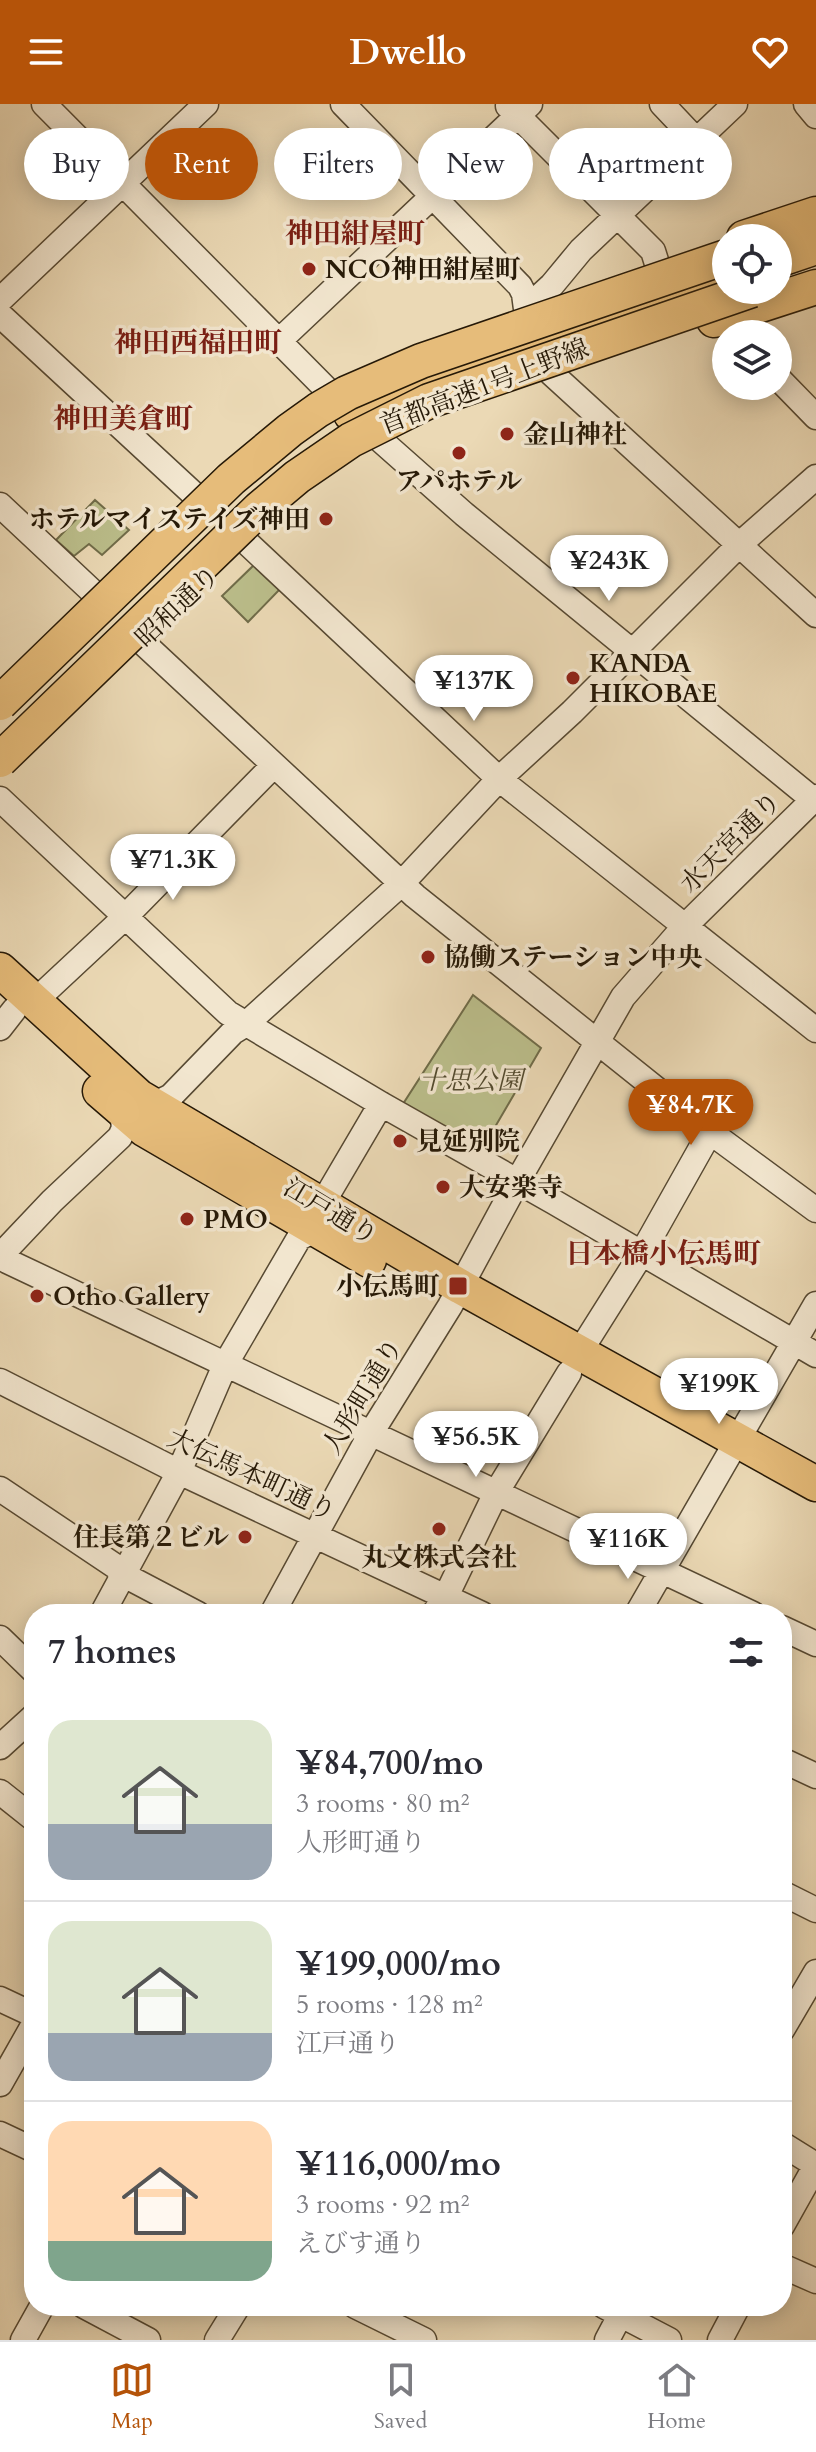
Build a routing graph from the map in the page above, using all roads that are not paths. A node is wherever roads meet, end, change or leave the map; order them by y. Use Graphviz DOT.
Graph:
graph roads {
  1 [pos="44,104"];
  2 [pos="206,104"];
  3 [pos="343,104"];
  4 [pos="662,104"];
  5 [pos="735,104"];
  6 [pos="806,104"];
  7 [pos="518,108"];
  8 [pos="816,116"];
  9 [pos="68,128"];
  10 [pos="499,128"];
  11 [pos="685,128"];
  12 [pos="709,128"];
  13 [pos="129,176"];
  14 [pos="418,182"];
  15 [pos="129,190"];
  16 [pos="104,200"];
  17 [pos="429,200"];
  18 [pos="435,200"];
  19 [pos="634,200"];
  20 [pos="816,214"];
  21 [pos="616,217"];
  22 [pos="786,224"];
  23 [pos="816,227"];
  24 [pos="792,235"];
  25 [pos="816,247"];
  26 [pos="792,255"];
  27 [pos="816,269"];
  28 [pos="792,277"];
  29 [pos="708,280"];
  30 [pos="816,287"];
  31 [pos="0,300"];
  32 [pos="526,309"];
  33 [pos="0,315"];
  34 [pos="742,320"];
  35 [pos="712,330"];
  36 [pos="629,331"];
  37 [pos="454,336"];
  38 [pos="279,341"];
  39 [pos="551,373"];
  40 [pos="511,387"];
  41 [pos="327,389"];
  42 [pos="792,392"];
  43 [pos="351,414"];
  44 [pos="816,417"];
  45 [pos="378,438"];
  46 [pos="816,477"];
  47 [pos="199,499"];
  48 [pos="0,505"];
  49 [pos="244,540"];
  50 [pos="153,541"];
  51 [pos="740,544"];
  52 [pos="96,595"];
  53 [pos="184,600"];
  54 [pos="816,615"];
  55 [pos="131,632"];
  56 [pos="631,652"];
  57 [pos="89,656"];
  58 [pos="0,687"];
  59 [pos="0,703"];
  60 [pos="0,723"];
  61 [pos="0,743"];
  62 [pos="0,760"];
  63 [pos="274,765"];
  64 [pos="0,777"];
  65 [pos="499,779"];
  66 [pos="0,799"];
  67 [pos="815,800"];
  68 [pos="401,884"];
  69 [pos="124,918"];
  70 [pos="684,927"];
  71 [pos="0,970"];
  72 [pos="12,1009"];
  73 [pos="246,1024"];
  74 [pos="816,1030"];
  75 [pos="597,1043"];
  76 [pos="131,1104"];
  77 [pos="381,1104"];
  78 [pos="710,1132"];
  79 [pos="517,1182"];
  80 [pos="816,1210"];
  81 [pos="318,1218"];
  82 [pos="642,1253"];
  83 [pos="0,1255"];
  84 [pos="455,1296"];
  85 [pos="816,1304"];
  86 [pos="793,1342"];
  87 [pos="816,1355"];
  88 [pos="574,1363"];
  89 [pos="225,1365"];
  90 [pos="0,1381"];
  91 [pos="371,1433"];
  92 [pos="732,1450"];
  93 [pos="179,1472"];
  94 [pos="816,1484"];
  95 [pos="0,1489"];
  96 [pos="496,1493"];
  97 [pos="816,1510"];
  98 [pos="316,1535"];
  99 [pos="662,1571"];
  100 [pos="122,1574"];
  101 [pos="107,1604"];
  102 [pos="179,1604"];
  103 [pos="278,1604"];
  104 [pos="437,1604"];
  105 [pos="440,1604"];
  106 [pos="643,1604"];
  107 [pos="732,1604"];
  108 [pos="792,1633"];
  109 [pos="0,1638"];
  110 [pos="816,1644"];
  111 [pos="24,1661"];
  112 [pos="24,1725"];
  113 [pos="0,1747"];
  114 [pos="792,1765"];
  115 [pos="816,1776"];
  116 [pos="0,1792"];
  117 [pos="24,1811"];
  118 [pos="792,1898"];
  119 [pos="816,1910"];
  120 [pos="816,1972"];
  121 [pos="0,1999"];
  122 [pos="24,2010"];
  123 [pos="792,2011"];
  124 [pos="24,2042"];
  125 [pos="0,2084"];
  126 [pos="0,2134"];
  127 [pos="24,2145"];
  128 [pos="792,2150"];
  129 [pos="816,2165"];
  130 [pos="792,2208"];
  131 [pos="792,2270"];
  132 [pos="816,2281"];
  133 [pos="36,2316"];
  134 [pos="103,2316"];
  135 [pos="232,2316"];
  136 [pos="375,2316"];
  137 [pos="615,2316"];
  138 [pos="629,2316"];
  139 [pos="733,2316"];
  140 [pos="23,2340"];
  141 [pos="148,2340"];
  142 [pos="217,2340"];
  143 [pos="424,2340"];
  144 [pos="607,2340"];
  145 [pos="669,2340"];
  146 [pos="720,2340"];
  1 -- 9 [label="street"];
  2 -- 13 [label="street"];
  3 -- 14 [label="street"];
  4 -- 11 [label="street"];
  5 -- 12 [label="street"];
  6 -- 8 [label="street"];
  7 -- 10 [label="street"];
  7 -- 21 [label="street"];
  15 -- 38 [label="street"];
  16 -- 31 [label="street"];
  17 -- 38 [label="street"];
  18 -- 32 [label="street"];
  19 -- 21 [label="street"];
  20 -- 22 [label="highway"];
  21 -- 29 [label="street"];
  21 -- 32 [label="street"];
  23 -- 24 [label="highway"];
  25 -- 26 [label="highway"];
  27 -- 28 [label="highway"];
  29 -- 32 [label="highway"];
  29 -- 36 [label="highway, 首都高速1号上野線, bridge"];
  29 -- 37 [label="highway"];
  29 -- 59 [label="highway, 首都高速1号上野線, bridge"];
  30 -- 34 [label="highway, 昭和通り"];
  32 -- 37 [label="highway"];
  33 -- 47 [label="street"];
  35 -- 39 [label="highway, 昭和通り"];
  36 -- 55 [label="highway, bridge"];
  36 -- 62 [label="highway, 首都高速1号上野線, bridge"];
  37 -- 41 [label="highway"];
  38 -- 41 [label="street"];
  39 -- 40 [label="highway, 昭和通り"];
  39 -- 51 [label="street"];
  40 -- 43 [label="highway"];
  40 -- 45 [label="highway, 昭和通り"];
  41 -- 43 [label="street"];
  41 -- 47 [label="highway"];
  42 -- 44 [label="street"];
  43 -- 45 [label="street"];
  45 -- 49 [label="highway, 昭和通り"];
  45 -- 56 [label="street"];
  46 -- 51 [label="street"];
  47 -- 50 [label="highway"];
  48 -- 52 [label="street"];
  49 -- 53 [label="highway, 昭和通り"];
  49 -- 65 [label="street"];
  50 -- 52 [label="highway"];
  50 -- 60 [label="highway"];
  51 -- 54 [label="street"];
  51 -- 56 [label="street"];
  52 -- 58 [label="highway"];
  53 -- 55 [label="highway, 昭和通り"];
  53 -- 57 [label="highway"];
  55 -- 57 [label="highway"];
  55 -- 63 [label="street"];
  55 -- 64 [label="highway, 昭和通り"];
  56 -- 65 [label="street"];
  56 -- 67 [label="street"];
  57 -- 61 [label="highway"];
  63 -- 68 [label="street"];
  63 -- 69 [label="street"];
  65 -- 68 [label="street"];
  65 -- 70 [label="street"];
  66 -- 69 [label="street"];
  67 -- 70 [label="street, 水天宮通り"];
  68 -- 73 [label="street"];
  68 -- 75 [label="street"];
  69 -- 72 [label="street"];
  69 -- 73 [label="street"];
  70 -- 74 [label="street"];
  70 -- 75 [label="street, 人形町通り"];
  71 -- 72 [label="highway, 江戸通り"];
  72 -- 76 [label="highway, 江戸通り"];
  73 -- 76 [label="street"];
  73 -- 77 [label="street"];
  75 -- 78 [label="street"];
  75 -- 79 [label="street, 人形町通り"];
  76 -- 81 [label="highway, 江戸通り"];
  76 -- 83 [label="street"];
  77 -- 79 [label="street"];
  77 -- 81 [label="street"];
  78 -- 80 [label="street"];
  78 -- 82 [label="street"];
  79 -- 82 [label="street"];
  79 -- 84 [label="street, 人形町通り"];
  81 -- 84 [label="highway, 江戸通り"];
  81 -- 89 [label="street"];
  82 -- 86 [label="street"];
  82 -- 88 [label="street"];
  83 -- 89 [label="street"];
  84 -- 88 [label="highway, 江戸通り"];
  84 -- 91 [label="street, 人形町通り"];
  85 -- 86 [label="street"];
  86 -- 87 [label="street"];
  86 -- 92 [label="street"];
  88 -- 92 [label="highway, 江戸通り"];
  88 -- 96 [label="street"];
  89 -- 91 [label="street"];
  89 -- 93 [label="street"];
  90 -- 93 [label="street, 大伝馬本町通り"];
  91 -- 96 [label="street"];
  91 -- 98 [label="street, 人形町通り"];
  92 -- 94 [label="highway, 江戸通り"];
  92 -- 97 [label="highway, 江戸通り"];
  92 -- 99 [label="street"];
  93 -- 98 [label="street, 大伝馬本町通り"];
  93 -- 100 [label="street"];
  95 -- 100 [label="street"];
  96 -- 99 [label="street"];
  96 -- 105 [label="street"];
  98 -- 103 [label="street, 人形町通り"];
  98 -- 104 [label="street, 大伝馬本町通り"];
  99 -- 106 [label="street"];
  99 -- 107 [label="street"];
  100 -- 101 [label="street"];
  100 -- 102 [label="street"];
  108 -- 110 [label="street"];
  109 -- 111 [label="street"];
  112 -- 113 [label="street"];
  114 -- 115 [label="street"];
  116 -- 117 [label="street"];
  118 -- 119 [label="street"];
  120 -- 123 [label="street"];
  121 -- 122 [label="street"];
  124 -- 125 [label="street"];
  126 -- 127 [label="street"];
  128 -- 129 [label="street"];
  129 -- 130 [label="street"];
  131 -- 132 [label="street"];
  133 -- 140 [label="street"];
  134 -- 141 [label="street"];
  135 -- 142 [label="street"];
  136 -- 143 [label="street"];
  137 -- 144 [label="street"];
  138 -- 145 [label="street"];
  139 -- 146 [label="street"];
}
